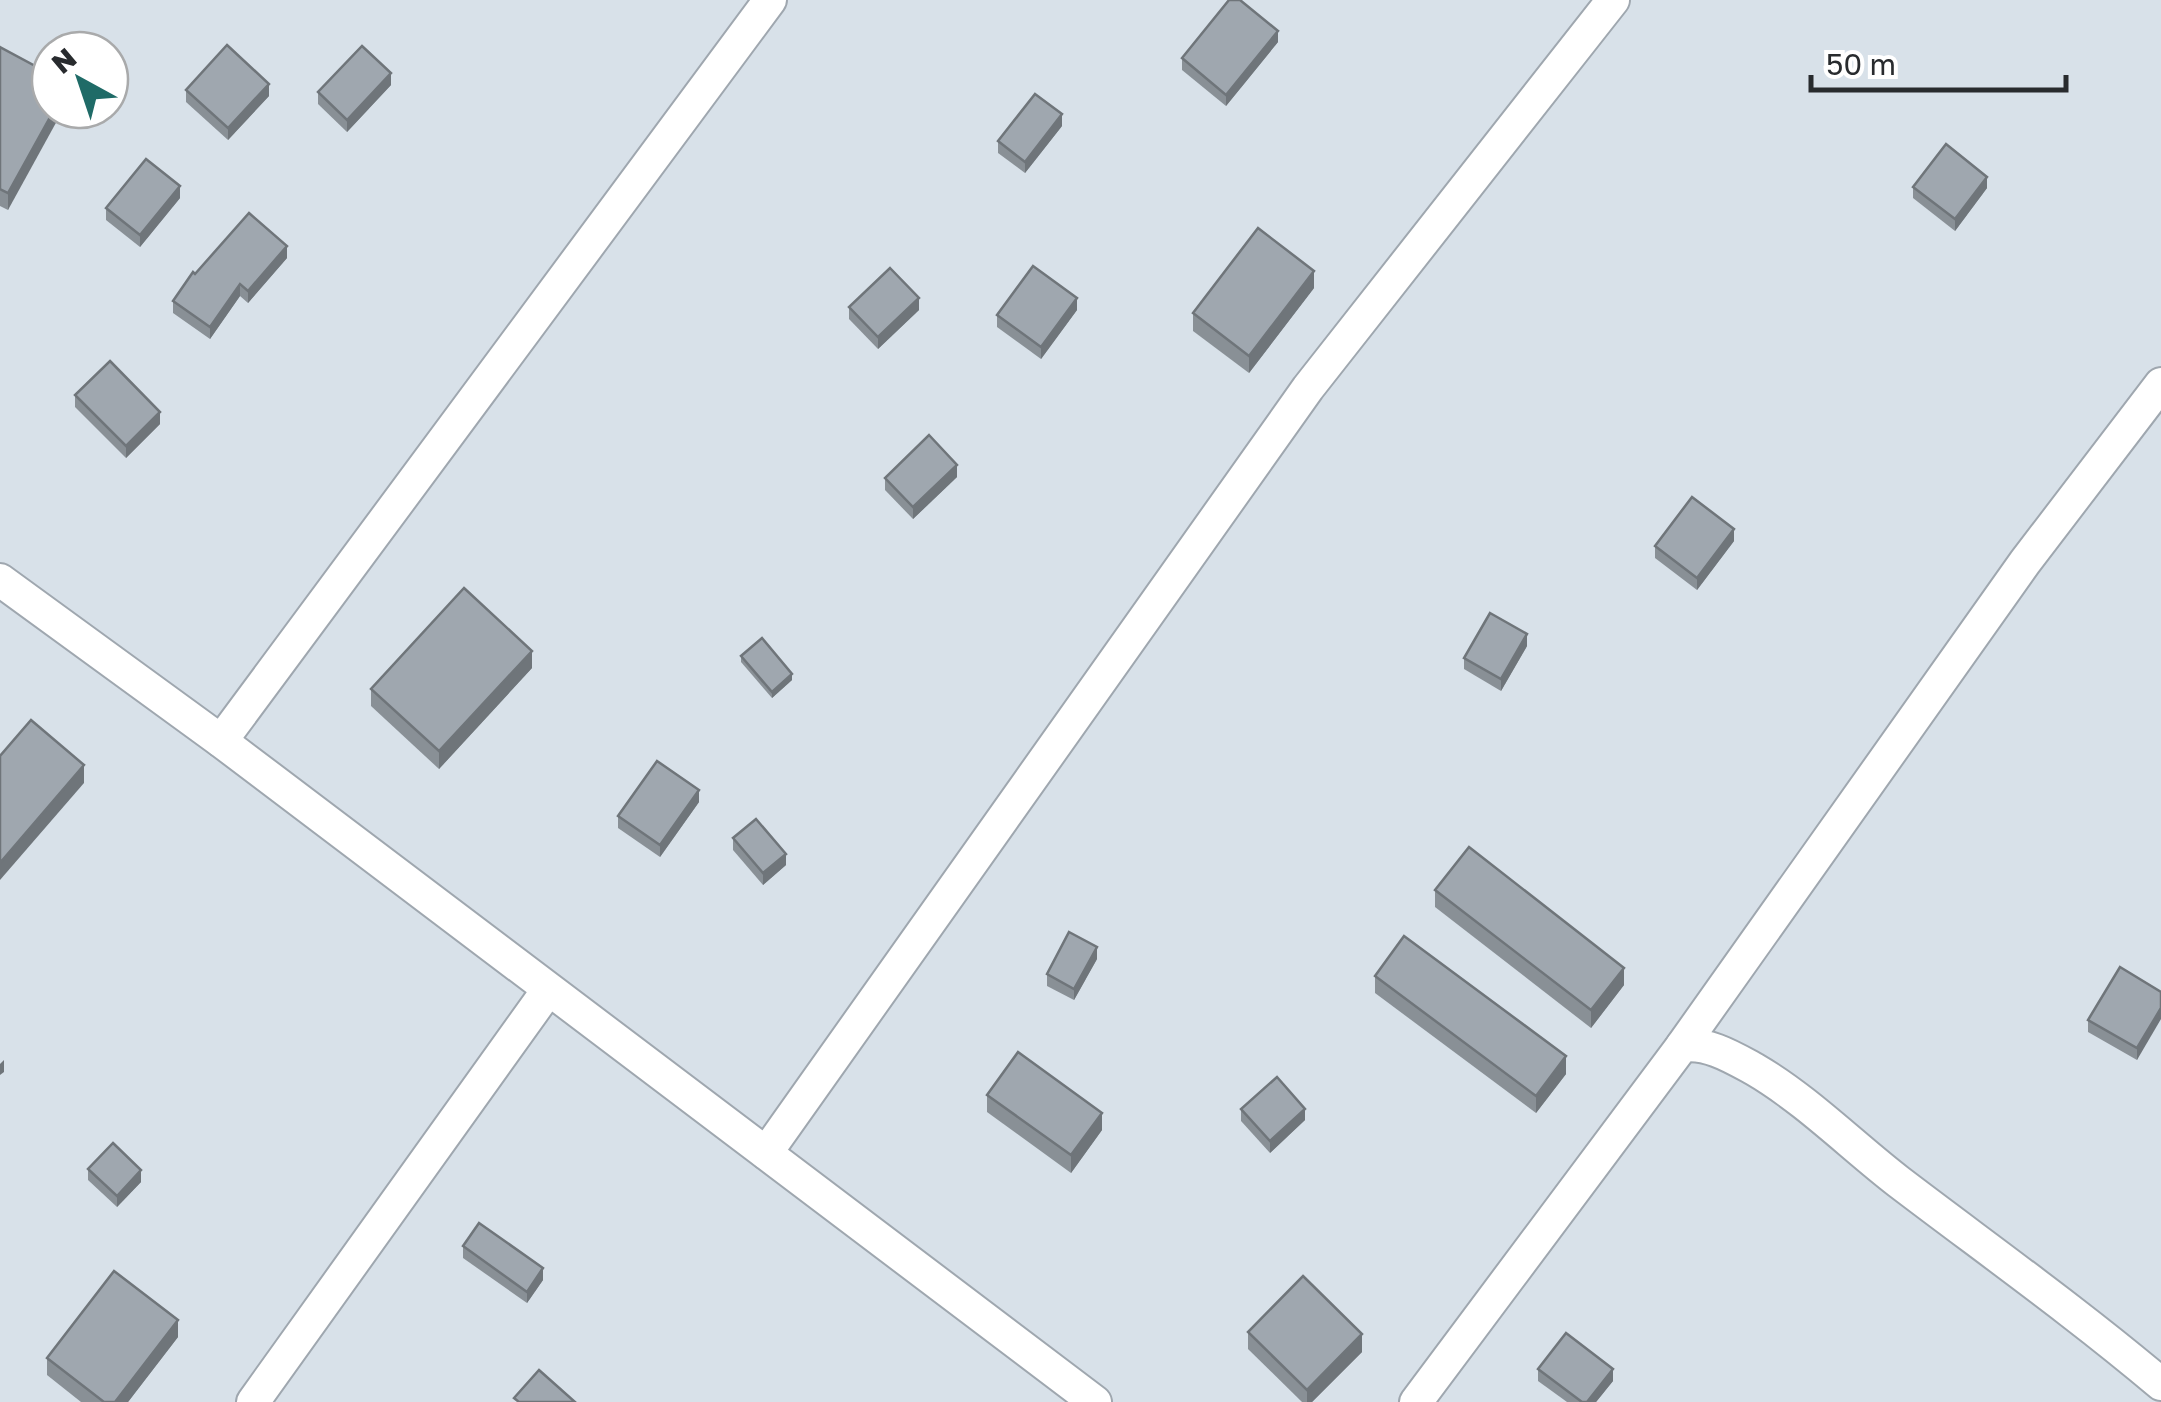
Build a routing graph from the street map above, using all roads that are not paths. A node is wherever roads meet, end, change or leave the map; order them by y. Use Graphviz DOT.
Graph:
graph roads {
  1 [pos="770,0"];
  2 [pos="1614,0"];
  3 [pos="2161,384"];
  4 [pos="0,580"];
  5 [pos="220,740"];
  6 [pos="548,990"];
  7 [pos="1682,1046"];
  8 [pos="766,1153"];
  9 [pos="2161,1384"];
  10 [pos="253,1402"];
  11 [pos="1095,1402"];
  12 [pos="1416,1402"];
  1 -- 5 [label="street"];
  2 -- 8 [label="street"];
  3 -- 7 [label="street"];
  4 -- 5 [label="street"];
  5 -- 6 [label="street"];
  6 -- 8 [label="street"];
  6 -- 10 [label="street"];
  7 -- 9 [label="street"];
  7 -- 12 [label="street"];
  8 -- 11 [label="street"];
}
